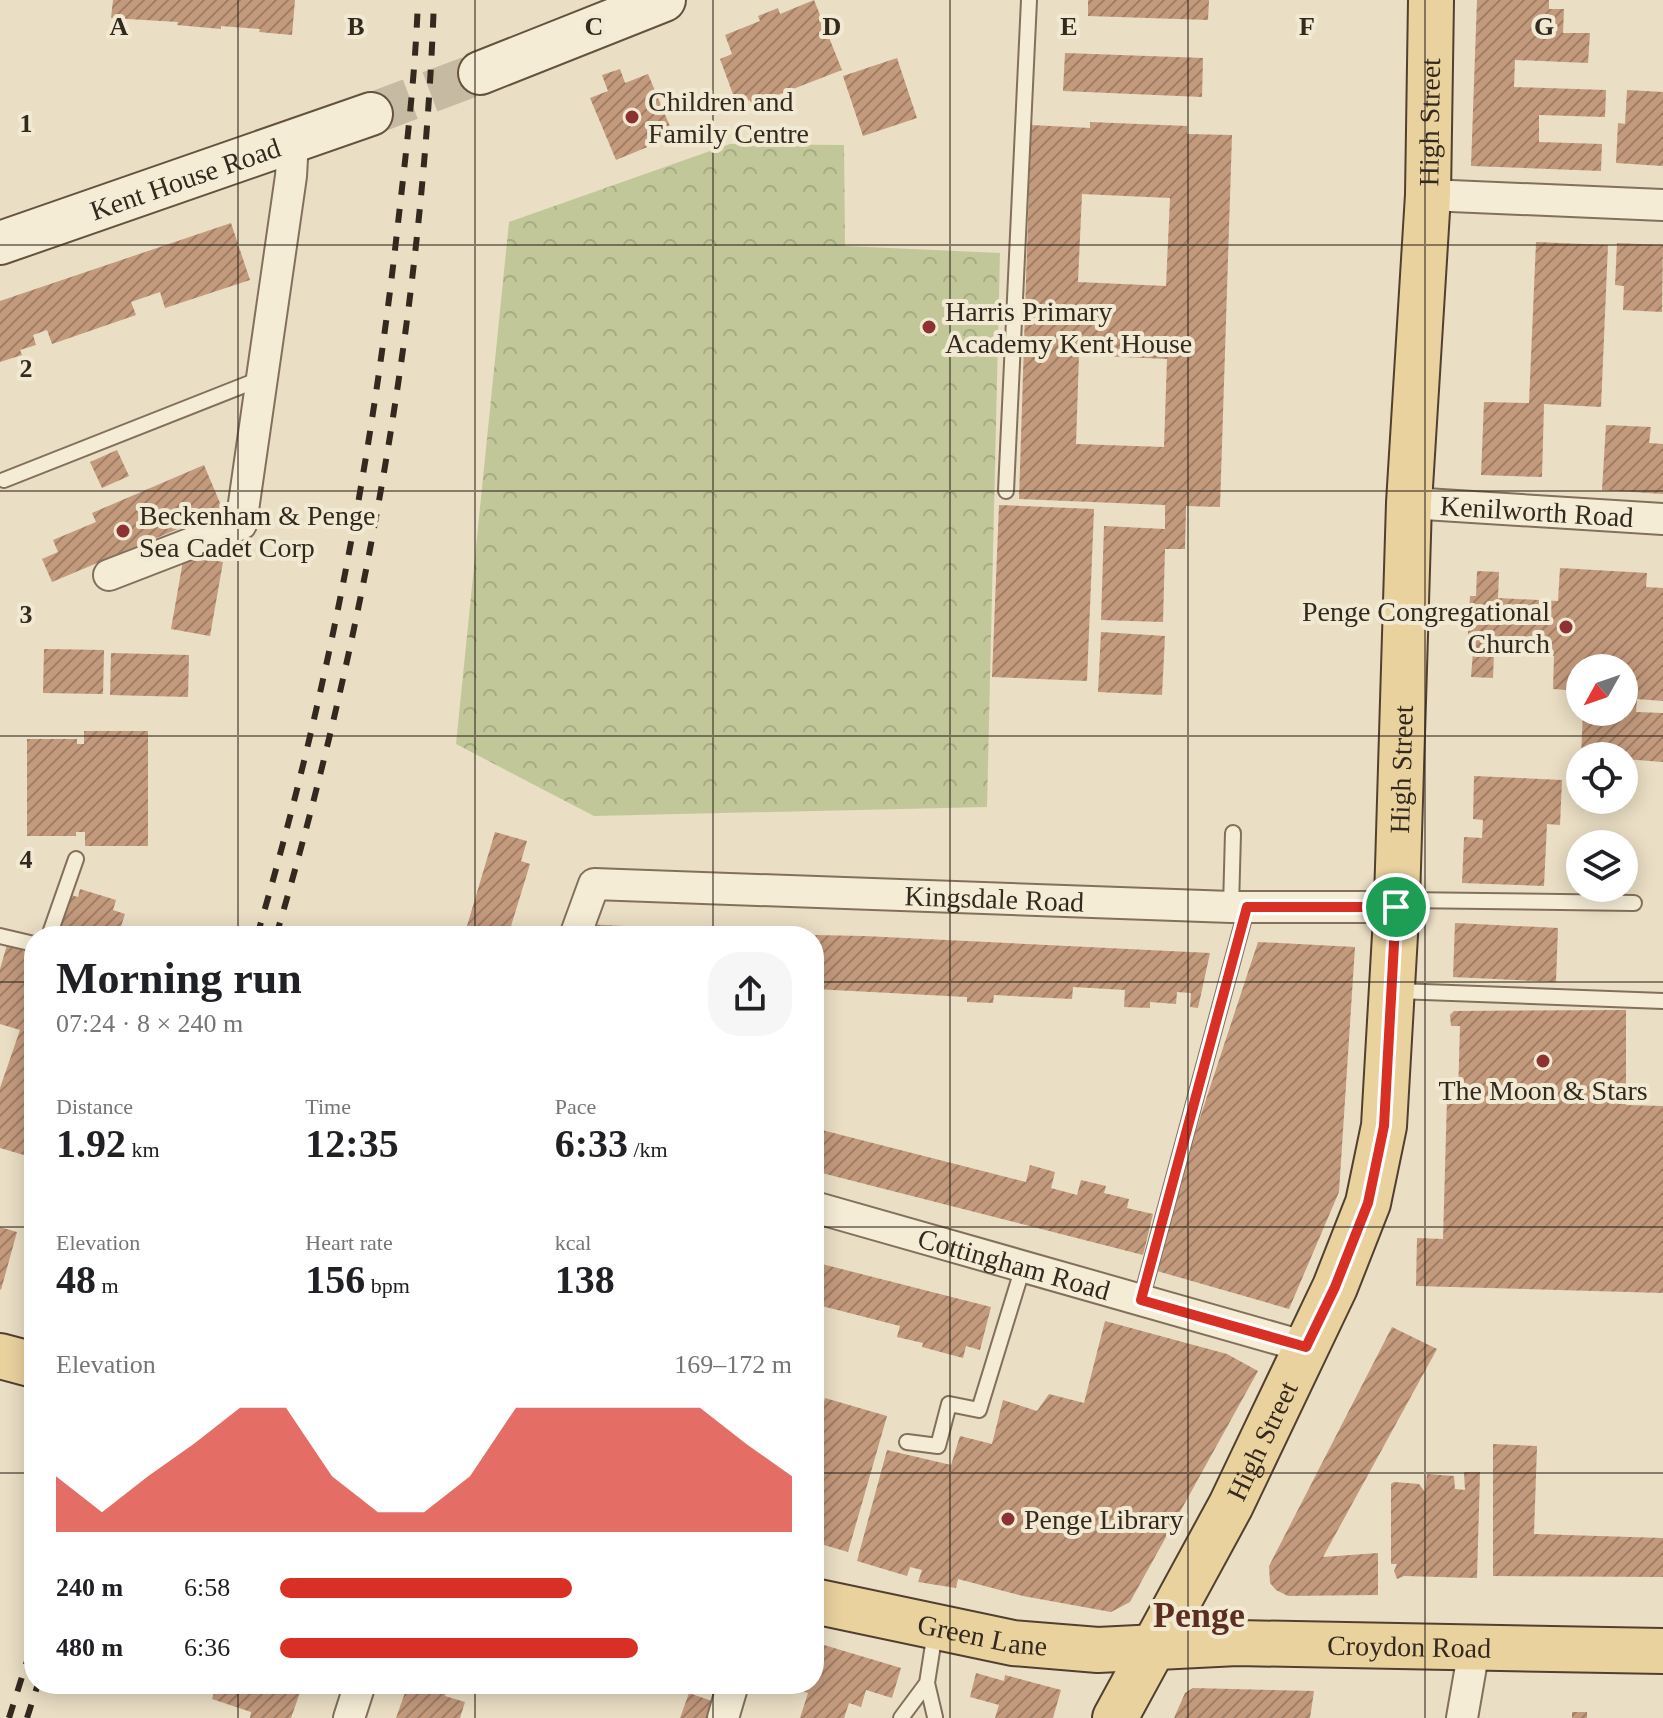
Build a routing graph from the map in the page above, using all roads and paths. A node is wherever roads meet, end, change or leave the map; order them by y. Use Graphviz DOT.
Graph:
graph roads {
  1 [pos="664,0"];
  2 [pos="1029,0"];
  3 [pos="1431,0"];
  4 [pos="480,73"];
  5 [pos="371,114"];
  6 [pos="293,141"];
  7 [pos="1428,195"];
  8 [pos="1663,205"];
  9 [pos="0,243"];
  10 [pos="260,379"];
  11 [pos="4,480"];
  12 [pos="1006,491"];
  13 [pos="1409,503"];
  14 [pos="1663,519"];
  15 [pos="109,575"];
  16 [pos="1233,833"];
  17 [pos="76,859"];
  18 [pos="1634,903"];
  19 [pos="1396,904"];
  20 [pos="1239,907"];
  21 [pos="53,926"];
  22 [pos="579,926"];
  23 [pos="0,936"];
  24 [pos="24,942"];
  25 [pos="1392,990"];
  26 [pos="1663,1001"];
  27 [pos="824,1210"];
  28 [pos="1023,1267"];
  29 [pos="1141,1300"];
  30 [pos="1306,1347"];
  31 [pos="0,1356"];
  32 [pos="24,1362"];
  33 [pos="907,1442"];
  34 [pos="824,1603"];
  35 [pos="936,1627"];
  36 [pos="1155,1646"];
  37 [pos="1474,1649"];
  38 [pos="1663,1651"];
  39 [pos="927,1683"];
  40 [pos="357,1694"];
  41 [pos="730,1694"];
  42 [pos="935,1717"];
  43 [pos="349,1718"];
  44 [pos="723,1718"];
  45 [pos="901,1718"];
  46 [pos="1115,1718"];
  47 [pos="1462,1718"];
  1 -- 4 [label="street"];
  2 -- 12 [label="lane"];
  3 -- 7 [label="main road, High Street"];
  5 -- 6 [label="street, Kent House Road"];
  6 -- 9 [label="street, Kent House Road"];
  6 -- 10 [label="street"];
  7 -- 8 [label="street"];
  7 -- 13 [label="main road, High Street"];
  10 -- 11 [label="lane"];
  10 -- 15 [label="street"];
  13 -- 14 [label="street, Kenilworth Road"];
  13 -- 19 [label="main road, High Street"];
  16 -- 20 [label="lane"];
  17 -- 21 [label="lane"];
  18 -- 19 [label="lane"];
  19 -- 20 [label="street, Kingsdale Road"];
  19 -- 25 [label="main road, High Street"];
  20 -- 22 [label="street, Kingsdale Road"];
  20 -- 29 [label="lane"];
  23 -- 24 [label="lane"];
  25 -- 26 [label="lane"];
  25 -- 30 [label="main road, High Street"];
  27 -- 28 [label="street, Cottingham Road"];
  28 -- 29 [label="street, Cottingham Road"];
  28 -- 33 [label="lane"];
  29 -- 30 [label="street, Cottingham Road"];
  30 -- 36 [label="main road, High Street"];
  31 -- 32 [label="main road"];
  34 -- 35 [label="main road, Green Lane"];
  35 -- 36 [label="main road, Green Lane"];
  35 -- 39 [label="lane"];
  36 -- 37 [label="main road, Croydon Road"];
  36 -- 46 [label="main road, High Street"];
  37 -- 38 [label="main road, Croydon Road"];
  37 -- 47 [label="street"];
  39 -- 42 [label="lane"];
  39 -- 45 [label="lane"];
  40 -- 43 [label="street"];
  41 -- 44 [label="street"];
}
